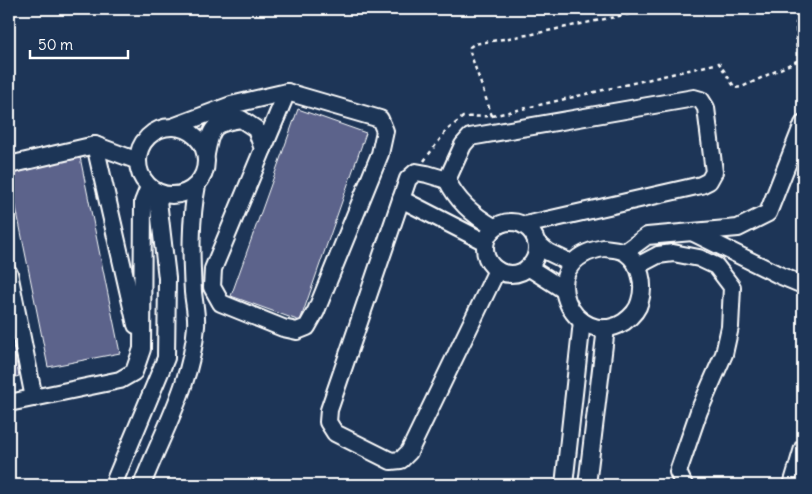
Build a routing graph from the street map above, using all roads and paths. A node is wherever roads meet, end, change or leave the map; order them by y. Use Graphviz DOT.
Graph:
graph roads {
  1 [pos="653,9"];
  2 [pos="803,19"];
  3 [pos="287,92"];
  4 [pos="492,116"];
  5 [pos="803,124"];
  6 [pos="175,126"];
  7 [pos="95,145"];
  8 [pos="263,148"];
  9 [pos="206,154"];
  10 [pos="138,161"];
  11 [pos="9,165"];
  12 [pos="416,172"];
  13 [pos="447,180"];
  14 [pos="197,185"];
  15 [pos="153,189"];
  16 [pos="401,199"];
  17 [pos="525,225"];
  18 [pos="494,227"];
  19 [pos="692,232"];
  20 [pos="485,242"];
  21 [pos="536,242"];
  22 [pos="626,252"];
  23 [pos="571,263"];
  24 [pos="637,266"];
  25 [pos="528,267"];
  26 [pos="496,270"];
  27 [pos="9,273"];
  28 [pos="803,285"];
  29 [pos="564,290"];
  30 [pos="582,321"];
  31 [pos="606,328"];
  32 [pos="142,349"];
  33 [pos="34,398"];
  34 [pos="9,403"];
  35 [pos="140,422"];
  36 [pos="164,432"];
  37 [pos="803,448"];
  38 [pos="113,485"];
  39 [pos="142,485"];
  40 [pos="564,485"];
  41 [pos="587,485"];
  42 [pos="684,485"];
  43 [pos="792,485"];
  1 -- 4 [label="path"];
  2 -- 4 [label="path"];
  3 -- 6 [label="lane"];
  3 -- 8 [label="lane"];
  3 -- 8 [label="lane"];
  4 -- 12 [label="path"];
  5 -- 19 [label="lane"];
  6 -- 9 [label="lane"];
  6 -- 10 [label="lane"];
  7 -- 10 [label="lane"];
  7 -- 11 [label="lane"];
  7 -- 32 [label="lane"];
  8 -- 9 [label="lane"];
  9 -- 14 [label="lane"];
  10 -- 15 [label="lane"];
  12 -- 13 [label="lane"];
  12 -- 16 [label="lane"];
  13 -- 17 [label="lane"];
  13 -- 18 [label="lane"];
  14 -- 15 [label="lane"];
  14 -- 36 [label="lane"];
  15 -- 32 [label="lane"];
  15 -- 35 [label="lane"];
  16 -- 20 [label="lane"];
  16 -- 26 [label="lane"];
  17 -- 18 [label="lane"];
  17 -- 21 [label="lane"];
  18 -- 20 [label="lane"];
  19 -- 22 [label="lane"];
  19 -- 28 [label="lane"];
  20 -- 26 [label="lane"];
  21 -- 23 [label="lane"];
  21 -- 25 [label="lane"];
  22 -- 23 [label="lane"];
  22 -- 24 [label="lane"];
  23 -- 29 [label="lane"];
  24 -- 31 [label="lane"];
  24 -- 42 [label="lane"];
  25 -- 26 [label="lane"];
  25 -- 29 [label="lane"];
  27 -- 33 [label="lane"];
  29 -- 30 [label="lane"];
  30 -- 31 [label="lane"];
  30 -- 40 [label="lane"];
  31 -- 41 [label="lane"];
  32 -- 33 [label="lane"];
  33 -- 34 [label="lane"];
  35 -- 36 [label="lane"];
  35 -- 38 [label="lane"];
  36 -- 39 [label="lane"];
  37 -- 43 [label="lane"];
}
